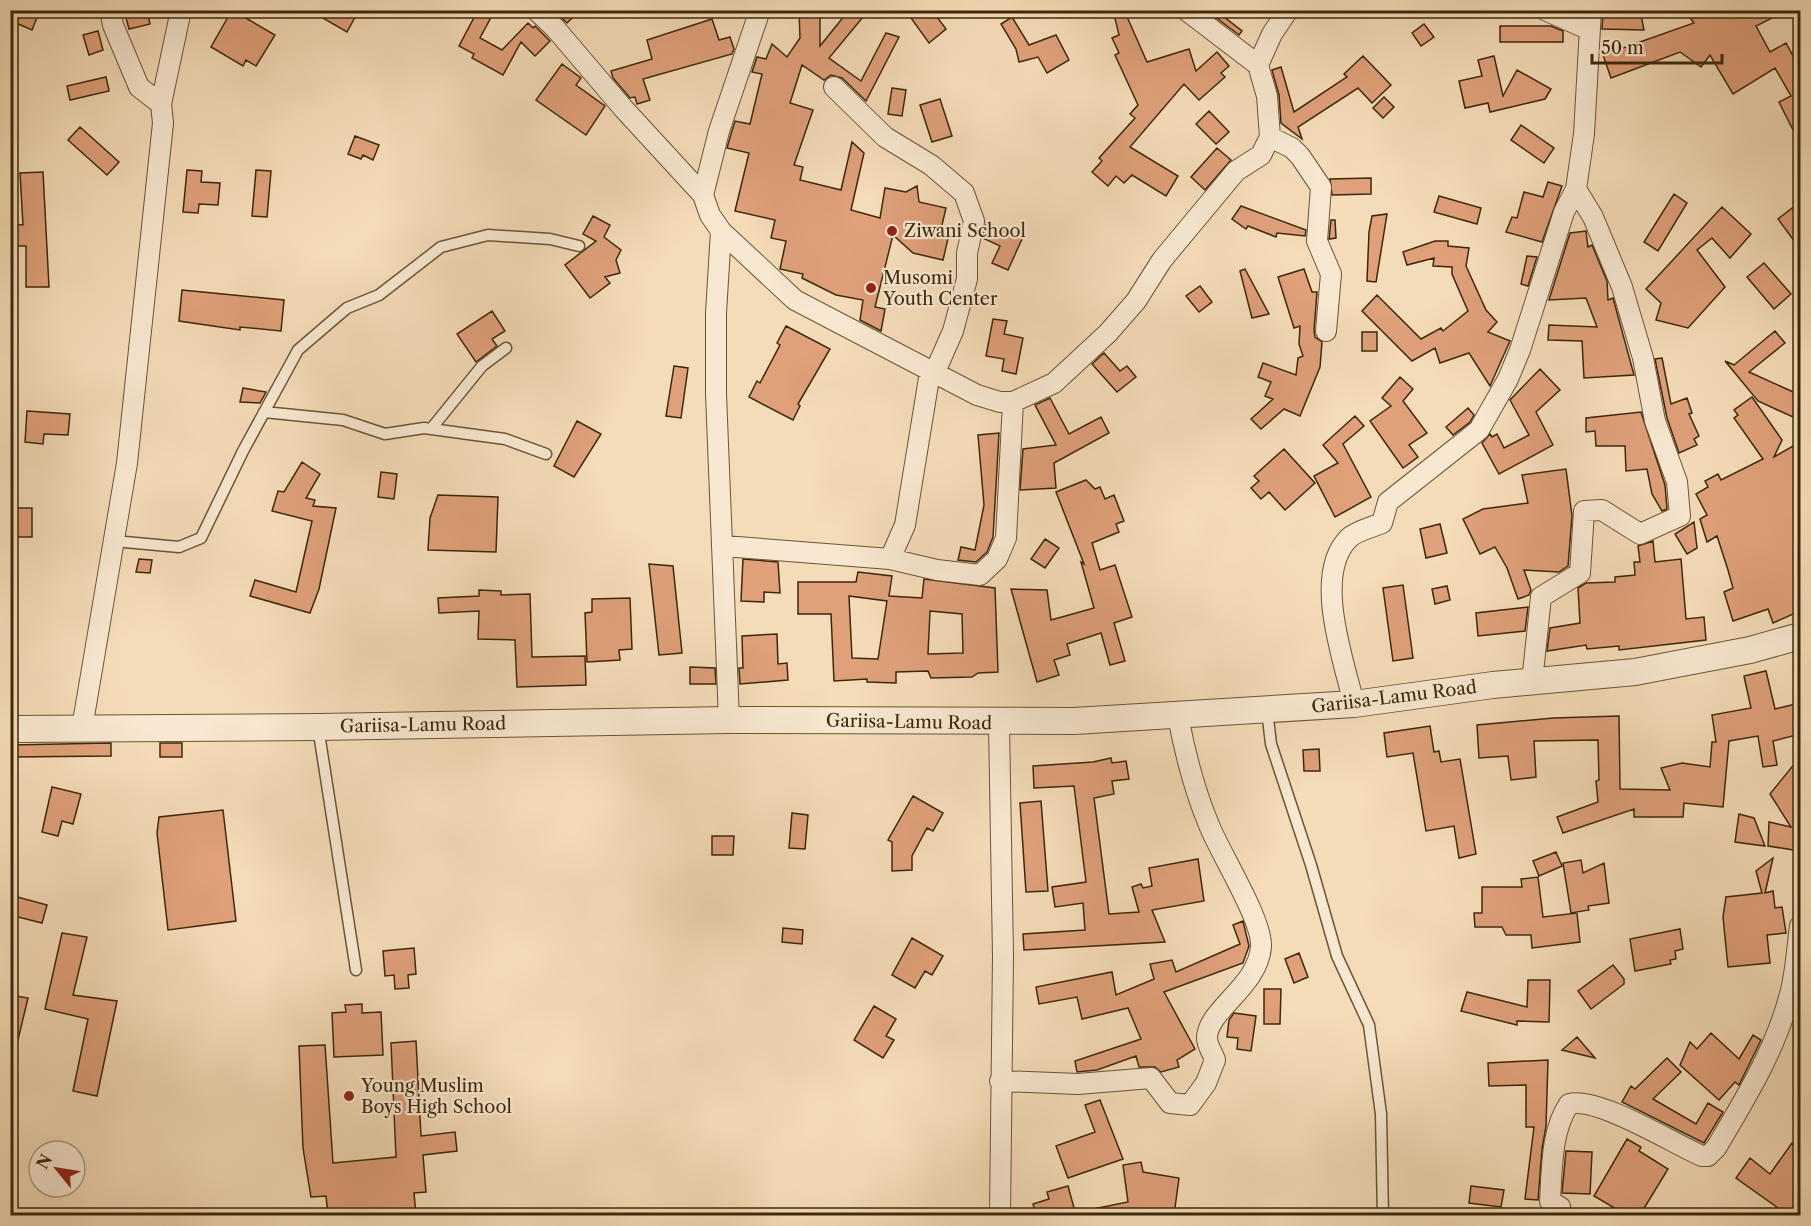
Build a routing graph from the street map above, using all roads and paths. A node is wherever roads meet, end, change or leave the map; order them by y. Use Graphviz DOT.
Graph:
graph roads {
  1 [pos="110,10"];
  2 [pos="181,10"];
  3 [pos="536,10"];
  4 [pos="760,10"];
  5 [pos="1186,10"];
  6 [pos="1288,10"];
  7 [pos="1545,10"];
  8 [pos="1591,20"];
  9 [pos="1258,65"];
  10 [pos="834,87"];
  11 [pos="161,104"];
  12 [pos="1270,137"];
  13 [pos="1576,189"];
  14 [pos="704,195"];
  15 [pos="721,231"];
  16 [pos="579,246"];
  17 [pos="1326,331"];
  18 [pos="506,348"];
  19 [pos="932,373"];
  20 [pos="1013,402"];
  21 [pos="264,412"];
  22 [pos="431,429"];
  23 [pos="546,454"];
  24 [pos="114,541"];
  25 [pos="724,546"];
  26 [pos="890,559"];
  27 [pos="1800,636"];
  28 [pos="1532,681"];
  29 [pos="1354,704"];
  30 [pos="1267,710"];
  31 [pos="1178,716"];
  32 [pos="729,720"];
  33 [pos="999,723"];
  34 [pos="318,727"];
  35 [pos="82,728"];
  36 [pos="10,729"];
  37 [pos="1800,926"];
  38 [pos="356,970"];
  39 [pos="1000,1081"];
  40 [pos="1000,1215"];
  41 [pos="1383,1215"];
  42 [pos="1558,1215"];
  1 -- 11 [label="street"];
  2 -- 11 [label="street"];
  3 -- 14 [label="street"];
  4 -- 14 [label="street"];
  5 -- 9 [label="street"];
  6 -- 9 [label="street"];
  7 -- 8 [label="street"];
  8 -- 13 [label="street"];
  9 -- 12 [label="street"];
  10 -- 19 [label="street"];
  11 -- 24 [label="street"];
  12 -- 17 [label="street"];
  12 -- 20 [label="street"];
  13 -- 28 [label="street"];
  13 -- 29 [label="street"];
  14 -- 15 [label="street"];
  15 -- 19 [label="street"];
  15 -- 25 [label="street"];
  16 -- 21 [label="lane"];
  18 -- 22 [label="lane"];
  19 -- 20 [label="street"];
  19 -- 26 [label="street"];
  20 -- 26 [label="street"];
  21 -- 22 [label="lane"];
  21 -- 24 [label="lane"];
  22 -- 23 [label="lane"];
  24 -- 35 [label="street"];
  25 -- 26 [label="street"];
  25 -- 32 [label="street"];
  27 -- 28 [label="street, Gariisa-Lamu Road"];
  28 -- 29 [label="street, Gariisa-Lamu Road"];
  29 -- 30 [label="street, Gariisa-Lamu Road"];
  30 -- 31 [label="street, Gariisa-Lamu Road"];
  30 -- 41 [label="lane"];
  31 -- 33 [label="street, Gariisa-Lamu Road"];
  31 -- 39 [label="street"];
  32 -- 33 [label="street, Gariisa-Lamu Road"];
  32 -- 34 [label="street, Gariisa-Lamu Road"];
  33 -- 39 [label="street"];
  34 -- 35 [label="street, Gariisa-Lamu Road"];
  34 -- 38 [label="lane"];
  35 -- 36 [label="street, Gariisa-Lamu Road"];
  37 -- 42 [label="street"];
  39 -- 40 [label="street"];
}
